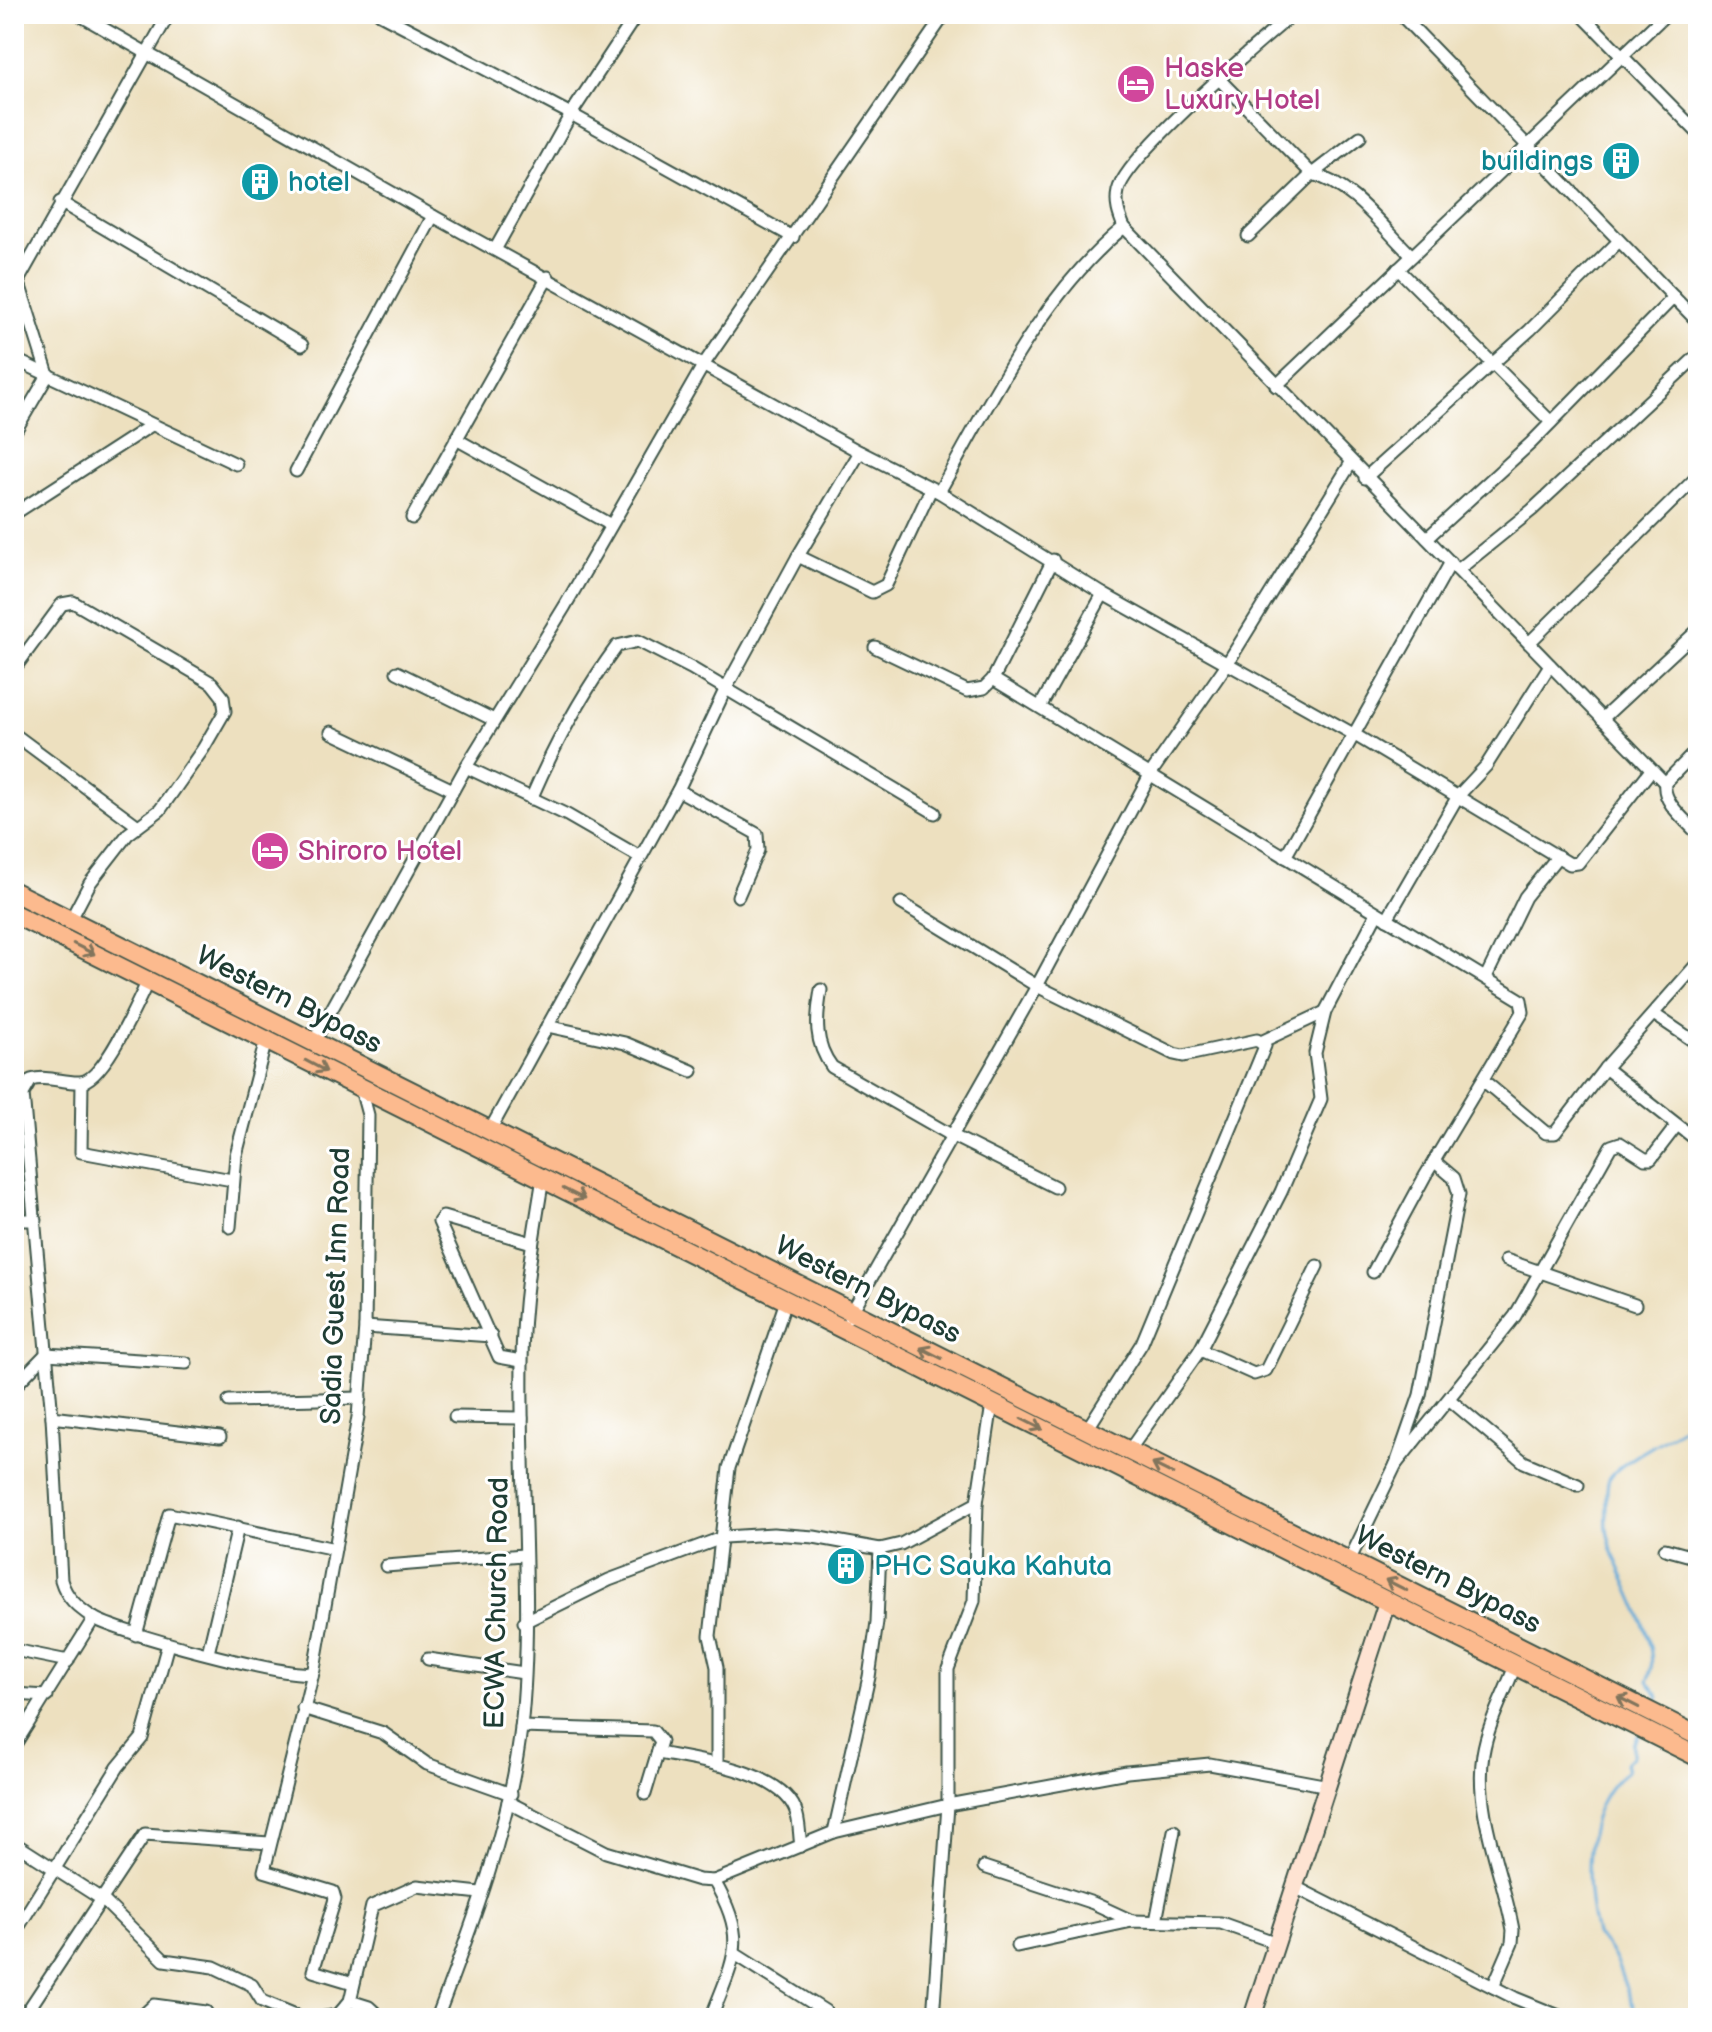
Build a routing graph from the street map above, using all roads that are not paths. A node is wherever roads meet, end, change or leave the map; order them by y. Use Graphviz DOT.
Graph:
graph roads {
  1 [pos="78,14"];
  2 [pos="169,14"];
  3 [pos="380,14"];
  4 [pos="637,14"];
  5 [pos="945,14"];
  6 [pos="1293,14"];
  7 [pos="1400,14"];
  8 [pos="1581,14"];
  9 [pos="1666,14"];
  10 [pos="149,52"];
  11 [pos="1621,56"];
  12 [pos="1218,78"];
  13 [pos="571,114"];
  14 [pos="1698,133"];
  15 [pos="1360,137"];
  16 [pos="1527,148"];
  17 [pos="1312,174"];
  18 [pos="60,202"];
  19 [pos="433,216"];
  20 [pos="1124,227"];
  21 [pos="1248,236"];
  22 [pos="793,237"];
  23 [pos="1619,241"];
  24 [pos="496,248"];
  25 [pos="1412,256"];
  26 [pos="1398,269"];
  27 [pos="548,277"];
  28 [pos="16,284"];
  29 [pos="1674,297"];
  30 [pos="1698,322"];
  31 [pos="302,345"];
  32 [pos="1698,355"];
  33 [pos="14,359"];
  34 [pos="704,364"];
  35 [pos="1493,364"];
  36 [pos="48,375"];
  37 [pos="1276,386"];
  38 [pos="1551,422"];
  39 [pos="150,426"];
  40 [pos="14,433"];
  41 [pos="456,439"];
  42 [pos="860,452"];
  43 [pos="1351,463"];
  44 [pos="236,464"];
  45 [pos="296,471"];
  46 [pos="1698,476"];
  47 [pos="1365,478"];
  48 [pos="935,490"];
  49 [pos="14,514"];
  50 [pos="412,518"];
  51 [pos="611,525"];
  52 [pos="1427,538"];
  53 [pos="798,556"];
  54 [pos="1053,560"];
  55 [pos="1454,566"];
  56 [pos="1103,594"];
  57 [pos="1698,630"];
  58 [pos="1529,643"];
  59 [pos="875,647"];
  60 [pos="1227,664"];
  61 [pos="1550,665"];
  62 [pos="14,669"];
  63 [pos="397,672"];
  64 [pos="993,679"];
  65 [pos="725,690"];
  66 [pos="1040,707"];
  67 [pos="1602,719"];
  68 [pos="494,720"];
  69 [pos="331,732"];
  70 [pos="14,734"];
  71 [pos="1355,735"];
  72 [pos="1698,749"];
  73 [pos="466,767"];
  74 [pos="1651,770"];
  75 [pos="1151,773"];
  76 [pos="1665,783"];
  77 [pos="453,790"];
  78 [pos="678,790"];
  79 [pos="1458,796"];
  80 [pos="531,799"];
  81 [pos="935,813"];
  82 [pos="133,830"];
  83 [pos="1698,834"];
  84 [pos="1558,856"];
  85 [pos="640,857"];
  86 [pos="1285,857"];
  87 [pos="14,892"];
  88 [pos="738,896"];
  89 [pos="901,903"];
  90 [pos="14,914"];
  91 [pos="1382,916"];
  92 [pos="70,921"];
  93 [pos="1698,963"];
  94 [pos="1486,977"];
  95 [pos="148,981"];
  96 [pos="1037,986"];
  97 [pos="821,990"];
  98 [pos="1325,1012"];
  99 [pos="1655,1015"];
  100 [pos="547,1026"];
  101 [pos="266,1040"];
  102 [pos="1263,1041"];
  103 [pos="313,1043"];
  104 [pos="1698,1044"];
  105 [pos="1605,1068"];
  106 [pos="692,1071"];
  107 [pos="1484,1081"];
  108 [pos="82,1082"];
  109 [pos="361,1089"];
  110 [pos="389,1103"];
  111 [pos="19,1106"];
  112 [pos="368,1115"];
  113 [pos="1677,1125"];
  114 [pos="489,1132"];
  115 [pos="951,1135"];
  116 [pos="1698,1141"];
  117 [pos="1434,1161"];
  118 [pos="543,1178"];
  119 [pos="232,1180"];
  120 [pos="1055,1187"];
  121 [pos="14,1220"];
  122 [pos="36,1220"];
  123 [pos="230,1227"];
  124 [pos="532,1243"];
  125 [pos="1506,1260"];
  126 [pos="1317,1266"];
  127 [pos="1540,1269"];
  128 [pos="1373,1272"];
  129 [pos="786,1301"];
  130 [pos="1635,1305"];
  131 [pos="847,1321"];
  132 [pos="365,1327"];
  133 [pos="491,1336"];
  134 [pos="1200,1350"];
  135 [pos="46,1354"];
  136 [pos="521,1361"];
  137 [pos="186,1363"];
  138 [pos="14,1387"];
  139 [pos="360,1398"];
  140 [pos="1450,1400"];
  141 [pos="229,1401"];
  142 [pos="992,1404"];
  143 [pos="52,1417"];
  144 [pos="455,1417"];
  145 [pos="522,1418"];
  146 [pos="1086,1431"];
  147 [pos="220,1437"];
  148 [pos="1128,1452"];
  149 [pos="1396,1464"];
  150 [pos="1578,1485"];
  151 [pos="977,1503"];
  152 [pos="238,1527"];
  153 [pos="724,1537"];
  154 [pos="335,1549"];
  155 [pos="880,1549"];
  156 [pos="1665,1549"];
  157 [pos="523,1555"];
  158 [pos="1698,1558"];
  159 [pos="1349,1561"];
  160 [pos="386,1566"];
  161 [pos="1387,1602"];
  162 [pos="94,1618"];
  163 [pos="524,1622"];
  164 [pos="136,1635"];
  165 [pos="168,1644"];
  166 [pos="14,1650"];
  167 [pos="208,1653"];
  168 [pos="428,1659"];
  169 [pos="68,1661"];
  170 [pos="1515,1666"];
  171 [pos="311,1673"];
  172 [pos="524,1673"];
  173 [pos="14,1694"];
  174 [pos="47,1696"];
  175 [pos="303,1708"];
  176 [pos="521,1727"];
  177 [pos="1698,1736"];
  178 [pos="14,1746"];
  179 [pos="658,1753"];
  180 [pos="1698,1757"];
  181 [pos="717,1765"];
  182 [pos="1329,1786"];
  183 [pos="645,1794"];
  184 [pos="509,1798"];
  185 [pos="948,1805"];
  186 [pos="1174,1831"];
  187 [pos="834,1832"];
  188 [pos="14,1843"];
  189 [pos="269,1843"];
  190 [pos="801,1846"];
  191 [pos="984,1867"];
  192 [pos="55,1868"];
  193 [pos="714,1881"];
  194 [pos="1295,1887"];
  195 [pos="480,1893"];
  196 [pos="103,1900"];
  197 [pos="1132,1921"];
  198 [pos="1156,1921"];
  199 [pos="14,1934"];
  200 [pos="1277,1943"];
  201 [pos="1017,1946"];
  202 [pos="735,1954"];
  203 [pos="353,1983"];
  204 [pos="1493,1987"];
  205 [pos="350,2001"];
  206 [pos="23,2018"];
  207 [pos="140,2018"];
  208 [pos="209,2018"];
  209 [pos="317,2018"];
  210 [pos="381,2018"];
  211 [pos="437,2018"];
  212 [pos="711,2018"];
  213 [pos="828,2018"];
  214 [pos="933,2018"];
  215 [pos="1252,2018"];
  216 [pos="1564,2018"];
  1 -- 10 [label="street"];
  2 -- 10 [label="street"];
  3 -- 13 [label="street"];
  4 -- 13 [label="street"];
  5 -- 22 [label="street"];
  6 -- 12 [label="street"];
  7 -- 16 [label="street"];
  8 -- 11 [label="street"];
  9 -- 11 [label="street"];
  10 -- 18 [label="street"];
  10 -- 19 [label="street"];
  11 -- 14 [label="street"];
  11 -- 16 [label="street"];
  12 -- 17 [label="street"];
  12 -- 20 [label="street"];
  13 -- 22 [label="street"];
  13 -- 24 [label="street"];
  15 -- 17 [label="street"];
  16 -- 23 [label="street"];
  16 -- 25 [label="street"];
  17 -- 21 [label="street"];
  17 -- 25 [label="street"];
  18 -- 28 [label="street"];
  18 -- 31 [label="street"];
  19 -- 24 [label="street"];
  19 -- 45 [label="street"];
  20 -- 37 [label="street"];
  20 -- 48 [label="street"];
  22 -- 34 [label="street"];
  23 -- 29 [label="street"];
  23 -- 35 [label="street"];
  24 -- 27 [label="street"];
  25 -- 26 [label="street"];
  26 -- 35 [label="street"];
  26 -- 37 [label="street"];
  27 -- 34 [label="street"];
  27 -- 41 [label="street"];
  28 -- 36 [label="street"];
  29 -- 30 [label="street"];
  29 -- 38 [label="street"];
  32 -- 55 [label="street"];
  33 -- 36 [label="street"];
  34 -- 42 [label="street"];
  34 -- 51 [label="street"];
  35 -- 38 [label="street"];
  35 -- 47 [label="street"];
  36 -- 39 [label="street"];
  36 -- 40 [label="street"];
  37 -- 43 [label="street"];
  38 -- 52 [label="street"];
  39 -- 44 [label="street"];
  39 -- 49 [label="street"];
  41 -- 50 [label="street"];
  41 -- 51 [label="street"];
  42 -- 48 [label="street"];
  42 -- 53 [label="street"];
  43 -- 47 [label="street"];
  43 -- 60 [label="street"];
  46 -- 58 [label="street"];
  47 -- 52 [label="street"];
  48 -- 53 [label="street"];
  48 -- 54 [label="street"];
  51 -- 68 [label="street"];
  52 -- 55 [label="street"];
  53 -- 65 [label="street"];
  54 -- 56 [label="street"];
  54 -- 64 [label="street"];
  55 -- 58 [label="street"];
  55 -- 71 [label="street"];
  56 -- 60 [label="street"];
  56 -- 66 [label="street"];
  57 -- 67 [label="street"];
  58 -- 61 [label="street"];
  59 -- 64 [label="street"];
  60 -- 71 [label="street"];
  60 -- 75 [label="street"];
  61 -- 67 [label="street"];
  61 -- 79 [label="street"];
  62 -- 82 [label="street"];
  63 -- 68 [label="street"];
  64 -- 66 [label="street"];
  65 -- 78 [label="street"];
  65 -- 80 [label="street"];
  65 -- 81 [label="street"];
  66 -- 75 [label="street"];
  67 -- 74 [label="street"];
  68 -- 73 [label="street"];
  69 -- 77 [label="street"];
  70 -- 82 [label="street"];
  71 -- 79 [label="street"];
  71 -- 86 [label="street"];
  72 -- 76 [label="street"];
  73 -- 77 [label="street"];
  73 -- 80 [label="street"];
  74 -- 76 [label="street"];
  74 -- 84 [label="street"];
  75 -- 86 [label="street"];
  75 -- 96 [label="street"];
  76 -- 83 [label="street"];
  77 -- 103 [label="street"];
  78 -- 85 [label="street"];
  78 -- 88 [label="street"];
  79 -- 84 [label="street"];
  79 -- 91 [label="street"];
  80 -- 85 [label="street"];
  82 -- 92 [label="street"];
  84 -- 94 [label="street"];
  85 -- 100 [label="street"];
  86 -- 91 [label="street"];
  87 -- 92 [label="main road, Western Bypass"];
  89 -- 96 [label="street"];
  90 -- 95 [label="main road, Western Bypass, one-way"];
  91 -- 94 [label="street"];
  91 -- 98 [label="street"];
  92 -- 103 [label="main road, Western Bypass"];
  93 -- 99 [label="street"];
  94 -- 107 [label="street"];
  95 -- 101 [label="main road, Western Bypass"];
  95 -- 108 [label="street"];
  96 -- 102 [label="street"];
  96 -- 115 [label="street"];
  97 -- 115 [label="street"];
  98 -- 102 [label="street"];
  98 -- 134 [label="street"];
  99 -- 104 [label="street"];
  99 -- 105 [label="street"];
  100 -- 106 [label="street"];
  100 -- 114 [label="street"];
  101 -- 109 [label="main road, Western Bypass, one-way"];
  101 -- 119 [label="street"];
  102 -- 146 [label="street"];
  103 -- 114 [label="main road, Western Bypass"];
  105 -- 107 [label="street"];
  105 -- 113 [label="street"];
  107 -- 117 [label="street"];
  108 -- 111 [label="street"];
  108 -- 119 [label="street"];
  109 -- 110 [label="main road, Western Bypass"];
  109 -- 112 [label="street, Sadia Guest Inn Road"];
  110 -- 112 [label="street"];
  110 -- 118 [label="main road, Western Bypass"];
  111 -- 122 [label="street"];
  112 -- 132 [label="street, Sadia Guest Inn Road"];
  113 -- 116 [label="street"];
  113 -- 127 [label="street"];
  114 -- 131 [label="main road, Western Bypass"];
  115 -- 120 [label="street"];
  115 -- 131 [label="street"];
  117 -- 128 [label="street"];
  117 -- 149 [label="street"];
  118 -- 124 [label="street, ECWA Church Road"];
  118 -- 129 [label="main road, Western Bypass, one-way"];
  119 -- 123 [label="street"];
  121 -- 122 [label="street"];
  122 -- 135 [label="street"];
  124 -- 133 [label="street"];
  124 -- 136 [label="street, ECWA Church Road"];
  125 -- 127 [label="street"];
  126 -- 134 [label="street"];
  127 -- 130 [label="street"];
  127 -- 140 [label="street"];
  129 -- 131 [label="main road, Western Bypass"];
  129 -- 153 [label="street"];
  131 -- 142 [label="main road, Western Bypass"];
  146 -- 131 [label="main road, Western Bypass, one-way"];
  132 -- 133 [label="street"];
  132 -- 139 [label="street, Sadia Guest Inn Road"];
  133 -- 136 [label="street"];
  134 -- 148 [label="street"];
  135 -- 137 [label="street"];
  135 -- 138 [label="street"];
  135 -- 143 [label="street"];
  136 -- 145 [label="street, ECWA Church Road"];
  139 -- 141 [label="street"];
  139 -- 154 [label="street, Sadia Guest Inn Road"];
  140 -- 149 [label="street"];
  140 -- 150 [label="street"];
  142 -- 151 [label="street"];
  142 -- 161 [label="main road, Western Bypass, one-way"];
  143 -- 147 [label="street"];
  143 -- 162 [label="street"];
  144 -- 145 [label="street"];
  145 -- 157 [label="street, ECWA Church Road"];
  146 -- 148 [label="main road, Western Bypass"];
  159 -- 148 [label="main road, Western Bypass, one-way"];
  149 -- 159 [label="street"];
  151 -- 155 [label="street"];
  151 -- 185 [label="street"];
  152 -- 154 [label="street"];
  152 -- 164 [label="street"];
  152 -- 167 [label="street"];
  153 -- 155 [label="street"];
  153 -- 163 [label="street"];
  153 -- 181 [label="street"];
  154 -- 171 [label="street, Sadia Guest Inn Road"];
  155 -- 187 [label="street"];
  156 -- 158 [label="street"];
  157 -- 160 [label="street"];
  157 -- 163 [label="street, ECWA Church Road"];
  177 -- 159 [label="main road, Western Bypass, one-way"];
  161 -- 170 [label="main road, Western Bypass"];
  161 -- 182 [label="street"];
  162 -- 164 [label="street"];
  162 -- 169 [label="street"];
  163 -- 172 [label="street, ECWA Church Road"];
  164 -- 165 [label="street"];
  165 -- 167 [label="street"];
  165 -- 192 [label="street"];
  166 -- 169 [label="street"];
  167 -- 171 [label="street"];
  168 -- 172 [label="street"];
  169 -- 174 [label="street"];
  170 -- 180 [label="main road, Western Bypass"];
  170 -- 204 [label="street"];
  171 -- 175 [label="street, Sadia Guest Inn Road"];
  172 -- 176 [label="street, ECWA Church Road"];
  173 -- 174 [label="street"];
  174 -- 178 [label="street"];
  175 -- 184 [label="street"];
  175 -- 189 [label="street, Sadia Guest Inn Road"];
  176 -- 179 [label="street"];
  176 -- 184 [label="street, ECWA Church Road"];
  179 -- 181 [label="street"];
  179 -- 183 [label="street"];
  181 -- 190 [label="street"];
  182 -- 185 [label="street"];
  182 -- 194 [label="street"];
  184 -- 193 [label="street"];
  184 -- 195 [label="street, ECWA Church Road"];
  185 -- 187 [label="street"];
  185 -- 214 [label="street"];
  186 -- 198 [label="street"];
  187 -- 190 [label="street"];
  188 -- 192 [label="street"];
  189 -- 196 [label="street"];
  189 -- 203 [label="street"];
  190 -- 193 [label="street"];
  191 -- 197 [label="street"];
  192 -- 196 [label="street"];
  192 -- 199 [label="street"];
  193 -- 202 [label="street"];
  194 -- 200 [label="street"];
  194 -- 204 [label="street"];
  195 -- 203 [label="street"];
  195 -- 211 [label="street, ECWA Church Road"];
  196 -- 206 [label="street"];
  196 -- 209 [label="street"];
  197 -- 198 [label="street"];
  197 -- 201 [label="street"];
  198 -- 200 [label="street"];
  200 -- 215 [label="street"];
  202 -- 212 [label="street"];
  202 -- 213 [label="street"];
  203 -- 205 [label="street"];
  204 -- 216 [label="street"];
  205 -- 209 [label="street"];
  205 -- 210 [label="street"];
  207 -- 208 [label="street"];
}
